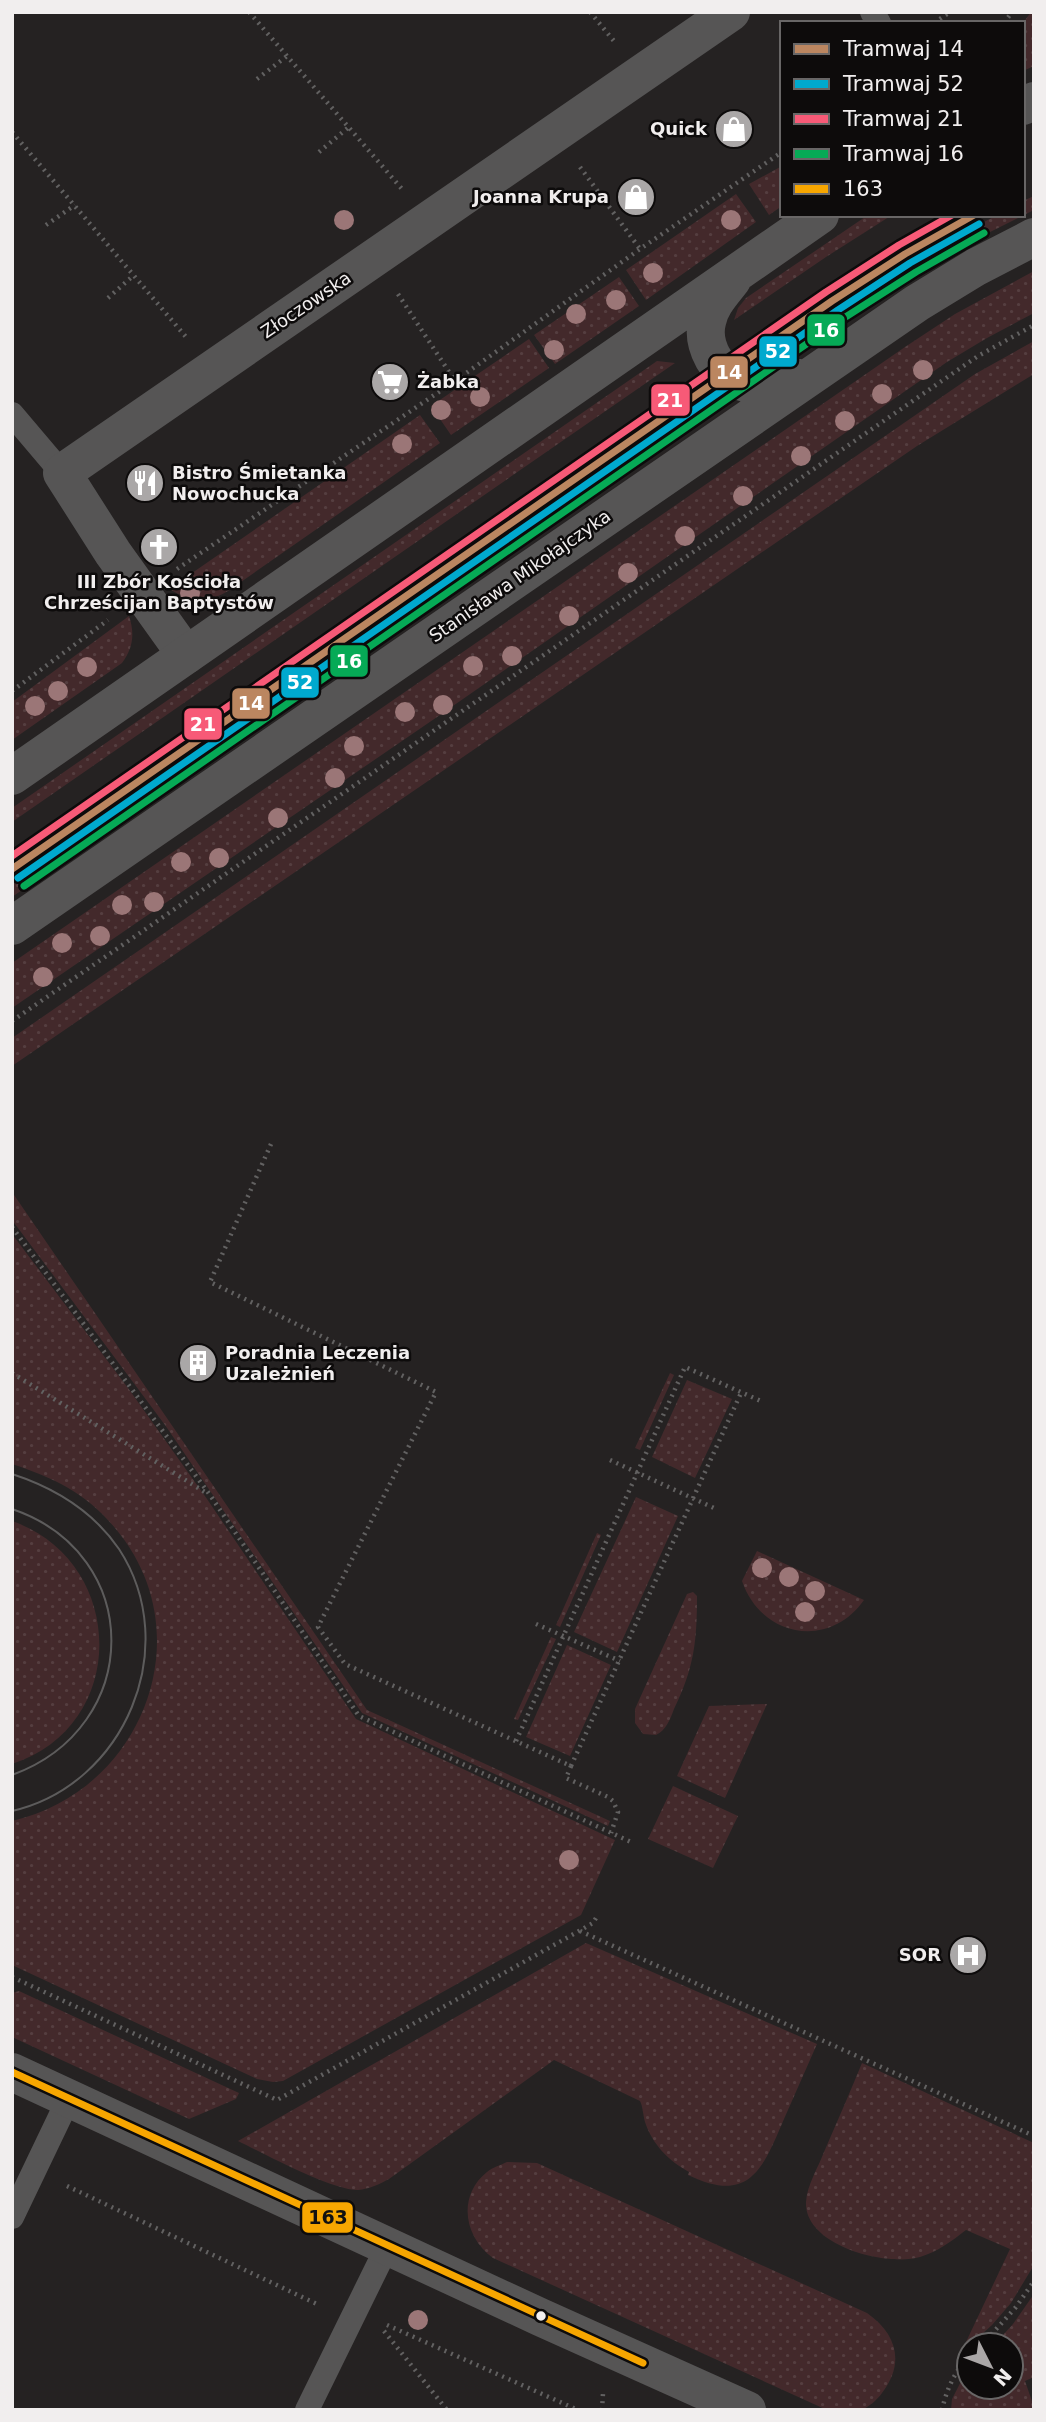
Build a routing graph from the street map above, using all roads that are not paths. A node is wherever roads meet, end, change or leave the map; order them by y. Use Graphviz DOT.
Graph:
graph roads {
  1 [pos="731,12"];
  2 [pos="817,217"];
  3 [pos="1034,237"];
  4 [pos="757,257"];
  5 [pos="823,367"];
  6 [pos="12,414"];
  7 [pos="62,472"];
  8 [pos="186,655"];
  9 [pos="12,776"];
  10 [pos="12,926"];
  11 [pos="12,2072"];
  12 [pos="69,2098"];
  13 [pos="12,2217"];
  14 [pos="388,2245"];
  15 [pos="690,2398"];
  16 [pos="307,2410"];
  17 [pos="747,2410"];
  1 -- 7 [label="street, Złoczowska"];
  2 -- 4 [label="street"];
  3 -- 5 [label="street, Stanisława Mikołajczyka"];
  4 -- 5 [label="street"];
  4 -- 8 [label="street"];
  5 -- 10 [label="street, Stanisława Mikołajczyka"];
  6 -- 7 [label="lane"];
  7 -- 8 [label="street"];
  8 -- 9 [label="street"];
  11 -- 12 [label="street"];
  12 -- 13 [label="lane"];
  12 -- 14 [label="street"];
  14 -- 15 [label="street"];
  14 -- 16 [label="lane"];
  15 -- 17 [label="street"];
}
